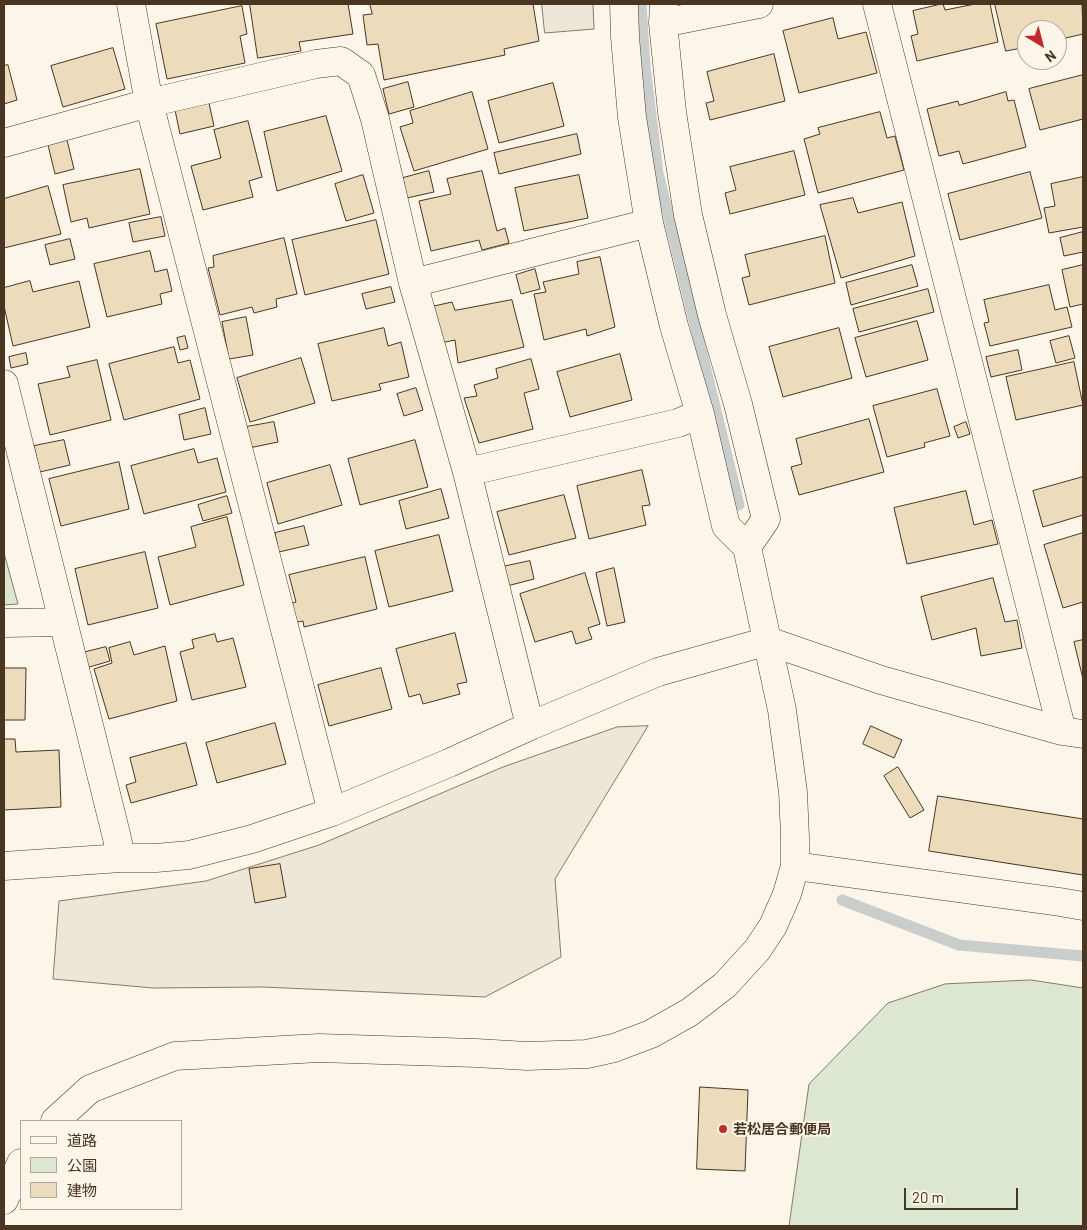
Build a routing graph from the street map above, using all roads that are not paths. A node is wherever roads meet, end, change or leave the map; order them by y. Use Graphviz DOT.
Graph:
graph roads {
  1 [pos="131,4"];
  2 [pos="624,4"];
  3 [pos="759,4"];
  4 [pos="877,4"];
  5 [pos="664,14"];
  6 [pos="149,103"];
  7 [pos="4,143"];
  8 [pos="649,223"];
  9 [pos="413,283"];
  10 [pos="4,384"];
  11 [pos="700,414"];
  12 [pos="467,472"];
  13 [pos="747,547"];
  14 [pos="63,622"];
  15 [pos="4,623"];
  16 [pos="768,641"];
  17 [pos="530,726"];
  18 [pos="1072,732"];
  19 [pos="332,812"];
  20 [pos="121,858"];
  21 [pos="4,866"];
  22 [pos="795,866"];
  23 [pos="1083,906"];
  24 [pos="56,1120"];
  25 [pos="20,1165"];
  26 [pos="4,1200"];
  1 -- 6 [label="street"];
  2 -- 8 [label="street"];
  3 -- 5 [label="street"];
  4 -- 18 [label="street"];
  5 -- 13 [label="street"];
  6 -- 7 [label="street"];
  6 -- 9 [label="street"];
  6 -- 19 [label="street"];
  8 -- 9 [label="street"];
  8 -- 11 [label="street"];
  9 -- 12 [label="street"];
  10 -- 14 [label="street"];
  11 -- 12 [label="street"];
  11 -- 13 [label="street"];
  12 -- 17 [label="street"];
  13 -- 16 [label="street"];
  14 -- 15 [label="street"];
  14 -- 20 [label="street"];
  16 -- 17 [label="street"];
  16 -- 18 [label="street"];
  16 -- 22 [label="street"];
  17 -- 19 [label="street"];
  19 -- 20 [label="street"];
  20 -- 21 [label="street"];
  22 -- 23 [label="street"];
  22 -- 24 [label="street"];
  25 -- 26 [label="street"];
}
